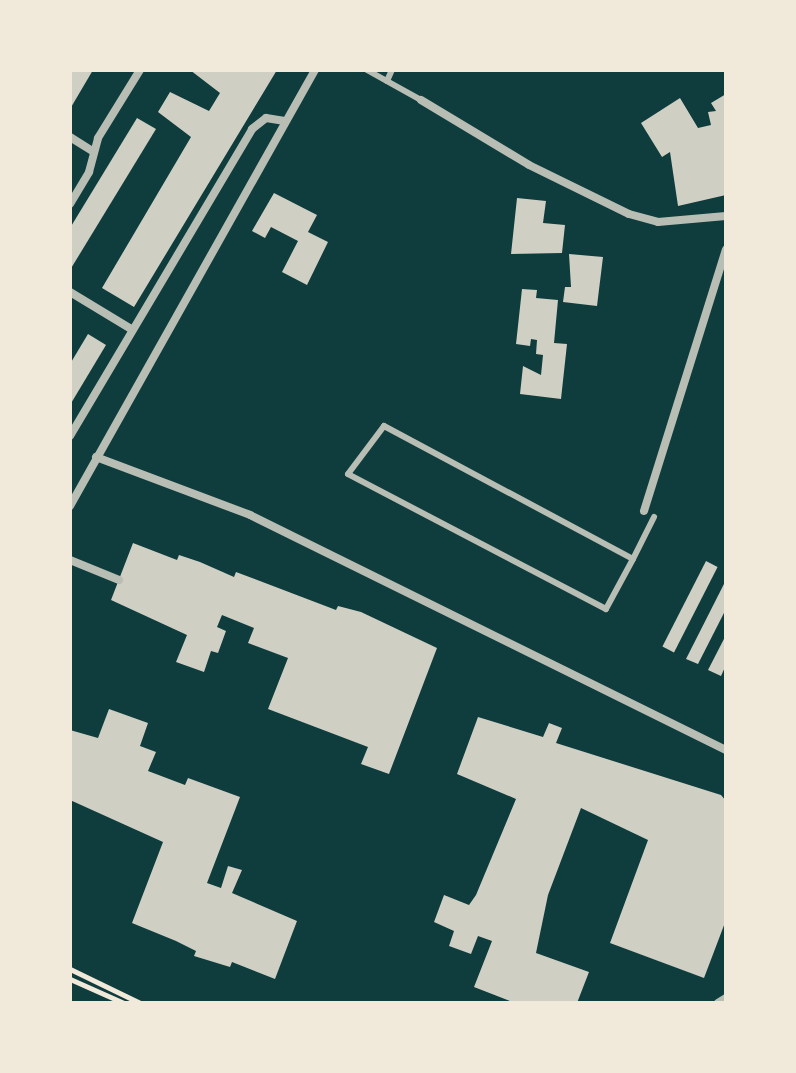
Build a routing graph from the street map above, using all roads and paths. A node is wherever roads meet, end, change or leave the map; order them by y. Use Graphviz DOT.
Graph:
graph roads {
  1 [pos="140,70"];
  2 [pos="315,70"];
  3 [pos="367,70"];
  4 [pos="392,70"];
  5 [pos="387,81"];
  6 [pos="421,100"];
  7 [pos="285,121"];
  8 [pos="70,137"];
  9 [pos="94,152"];
  10 [pos="70,204"];
  11 [pos="726,216"];
  12 [pos="726,250"];
  13 [pos="70,292"];
  14 [pos="131,329"];
  15 [pos="70,436"];
  16 [pos="96,457"];
  17 [pos="70,506"];
  18 [pos="644,511"];
  19 [pos="654,517"];
  20 [pos="633,559"];
  21 [pos="70,560"];
  22 [pos="119,580"];
  23 [pos="726,750"];
  24 [pos="70,969"];
  25 [pos="70,979"];
  26 [pos="726,998"];
  27 [pos="124,1003"];
  28 [pos="140,1003"];
  29 [pos="718,1003"];
  1 -- 9 [label="street"];
  2 -- 7 [label="street"];
  3 -- 5 [label="lane"];
  4 -- 5 [label="lane"];
  5 -- 6 [label="lane"];
  6 -- 11 [label="street"];
  7 -- 14 [label="street"];
  7 -- 16 [label="street"];
  8 -- 9 [label="street"];
  9 -- 10 [label="street"];
  12 -- 18 [label="street"];
  13 -- 14 [label="street"];
  14 -- 15 [label="street"];
  16 -- 17 [label="street"];
  16 -- 23 [label="street"];
  19 -- 20 [label="lane"];
  20 -- 20 [label="lane"];
  21 -- 22 [label="street"];
  24 -- 28 [label="path"];
  25 -- 27 [label="path"];
  26 -- 29 [label="street"];
}
